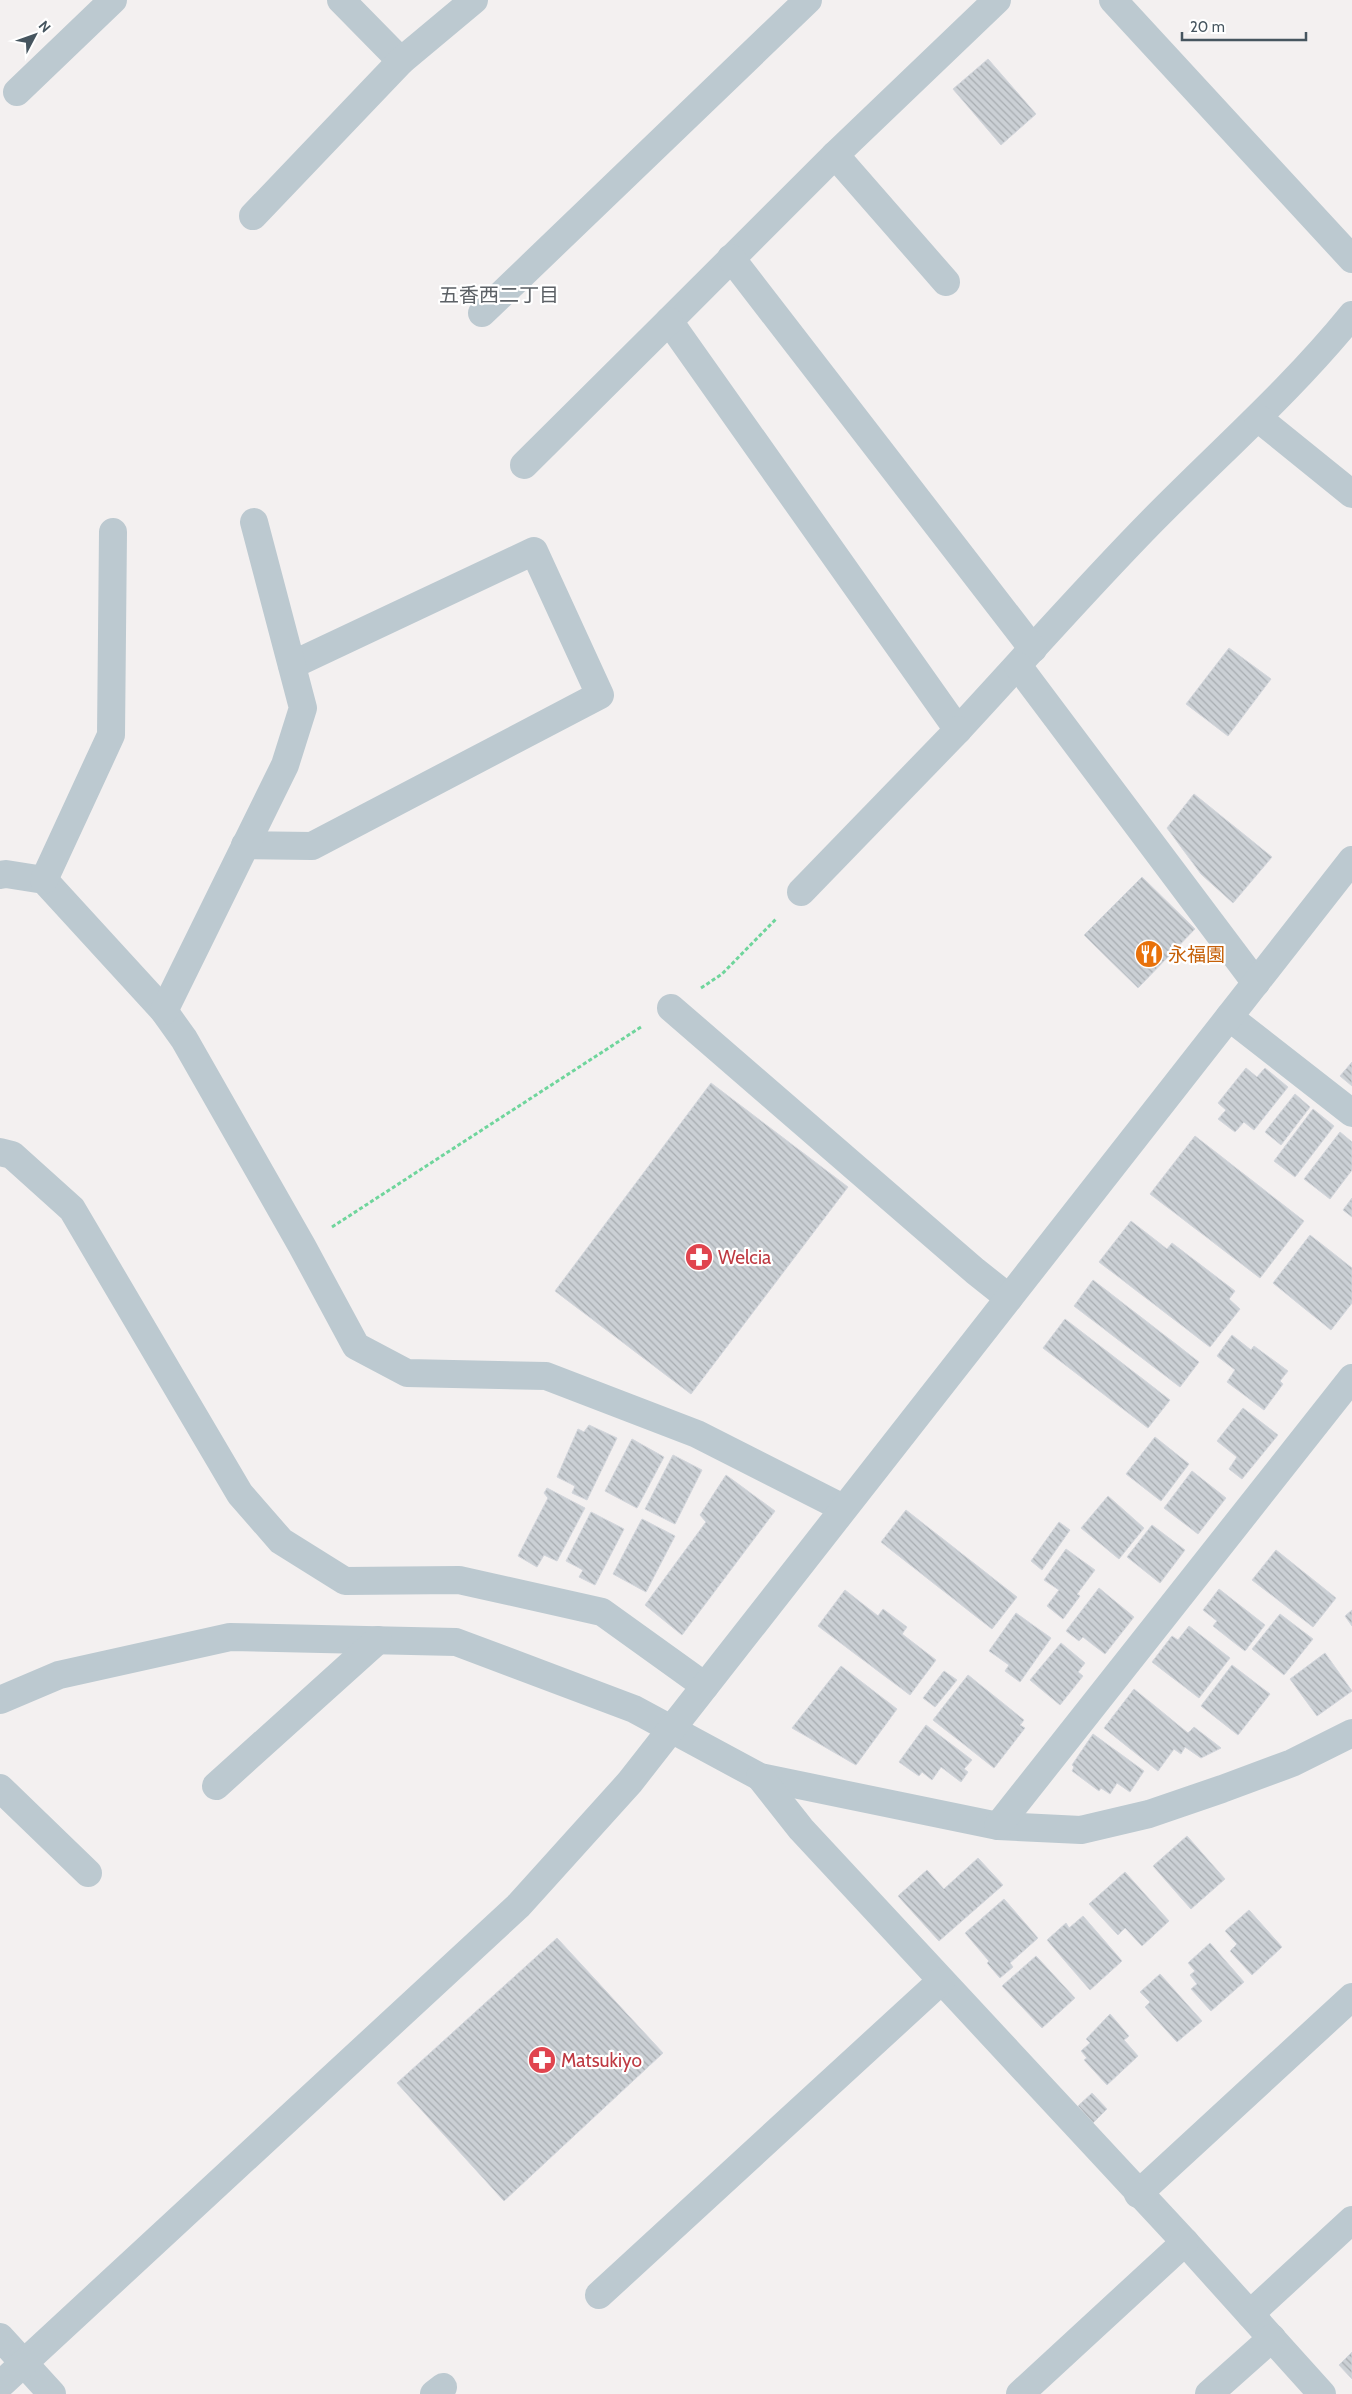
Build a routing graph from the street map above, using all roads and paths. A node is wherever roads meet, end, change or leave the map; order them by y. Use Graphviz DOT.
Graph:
graph roads {
  1 [pos="113,0"];
  2 [pos="341,0"];
  3 [pos="474,0"];
  4 [pos="808,0"];
  5 [pos="997,0"];
  6 [pos="1113,0"];
  7 [pos="401,61"];
  8 [pos="16,92"];
  9 [pos="835,155"];
  10 [pos="252,216"];
  11 [pos="731,258"];
  12 [pos="1352,259"];
  13 [pos="946,282"];
  14 [pos="482,313"];
  15 [pos="1352,315"];
  16 [pos="668,321"];
  17 [pos="1258,418"];
  18 [pos="524,465"];
  19 [pos="1352,494"];
  20 [pos="254,522"];
  21 [pos="113,532"];
  22 [pos="1025,658"];
  23 [pos="292,665"];
  24 [pos="958,730"];
  25 [pos="245,845"];
  26 [pos="1352,860"];
  27 [pos="0,875"];
  28 [pos="44,880"];
  29 [pos="802,892"];
  30 [pos="1256,983"];
  31 [pos="671,1008"];
  32 [pos="164,1012"];
  33 [pos="1229,1017"];
  34 [pos="1352,1113"];
  35 [pos="0,1152"];
  36 [pos="302,1246"];
  37 [pos="1009,1298"];
  38 [pos="1352,1378"];
  39 [pos="843,1508"];
  40 [pos="378,1640"];
  41 [pos="705,1686"];
  42 [pos="0,1700"];
  43 [pos="672,1728"];
  44 [pos="1352,1733"];
  45 [pos="760,1777"];
  46 [pos="216,1786"];
  47 [pos="0,1788"];
  48 [pos="998,1826"];
  49 [pos="88,1873"];
  50 [pos="941,1981"];
  51 [pos="1352,1997"];
  52 [pos="1138,2194"];
  53 [pos="1352,2220"];
  54 [pos="1185,2242"];
  55 [pos="599,2295"];
  56 [pos="1250,2314"];
  57 [pos="0,2337"];
  58 [pos="1272,2338"];
  59 [pos="24,2364"];
  60 [pos="0,2385"];
  61 [pos="52,2394"];
  62 [pos="1020,2394"];
  63 [pos="1209,2394"];
  64 [pos="1322,2394"];
  1 -- 8 [label="street"];
  2 -- 7 [label="street"];
  3 -- 7 [label="street"];
  4 -- 14 [label="street"];
  5 -- 9 [label="street"];
  6 -- 12 [label="street"];
  7 -- 10 [label="street"];
  9 -- 11 [label="street"];
  9 -- 13 [label="street"];
  11 -- 16 [label="street"];
  11 -- 22 [label="street"];
  15 -- 17 [label="street"];
  16 -- 18 [label="street"];
  16 -- 24 [label="street"];
  17 -- 19 [label="street"];
  17 -- 22 [label="street"];
  20 -- 23 [label="street"];
  21 -- 28 [label="street"];
  22 -- 24 [label="street"];
  22 -- 30 [label="street"];
  23 -- 25 [label="street"];
  23 -- 25 [label="street"];
  24 -- 29 [label="street"];
  25 -- 32 [label="street"];
  26 -- 30 [label="street"];
  27 -- 28 [label="street"];
  28 -- 32 [label="street"];
  29 -- 31 [label="path"];
  30 -- 33 [label="street"];
  31 -- 36 [label="path"];
  31 -- 37 [label="street"];
  32 -- 36 [label="street"];
  33 -- 34 [label="street"];
  33 -- 37 [label="street"];
  35 -- 41 [label="street"];
  36 -- 39 [label="street"];
  37 -- 39 [label="street"];
  38 -- 48 [label="street"];
  39 -- 41 [label="street"];
  40 -- 42 [label="street"];
  40 -- 43 [label="street"];
  40 -- 46 [label="street"];
  41 -- 43 [label="street"];
  43 -- 45 [label="street"];
  43 -- 59 [label="street"];
  44 -- 48 [label="street"];
  45 -- 48 [label="street"];
  45 -- 50 [label="street"];
  47 -- 49 [label="street"];
  50 -- 52 [label="street"];
  50 -- 55 [label="street"];
  51 -- 52 [label="street"];
  52 -- 54 [label="street"];
  53 -- 56 [label="street"];
  54 -- 56 [label="street"];
  54 -- 62 [label="street"];
  56 -- 58 [label="street"];
  57 -- 59 [label="street"];
  58 -- 63 [label="street"];
  58 -- 64 [label="street"];
  59 -- 60 [label="street"];
  59 -- 61 [label="street"];
}
